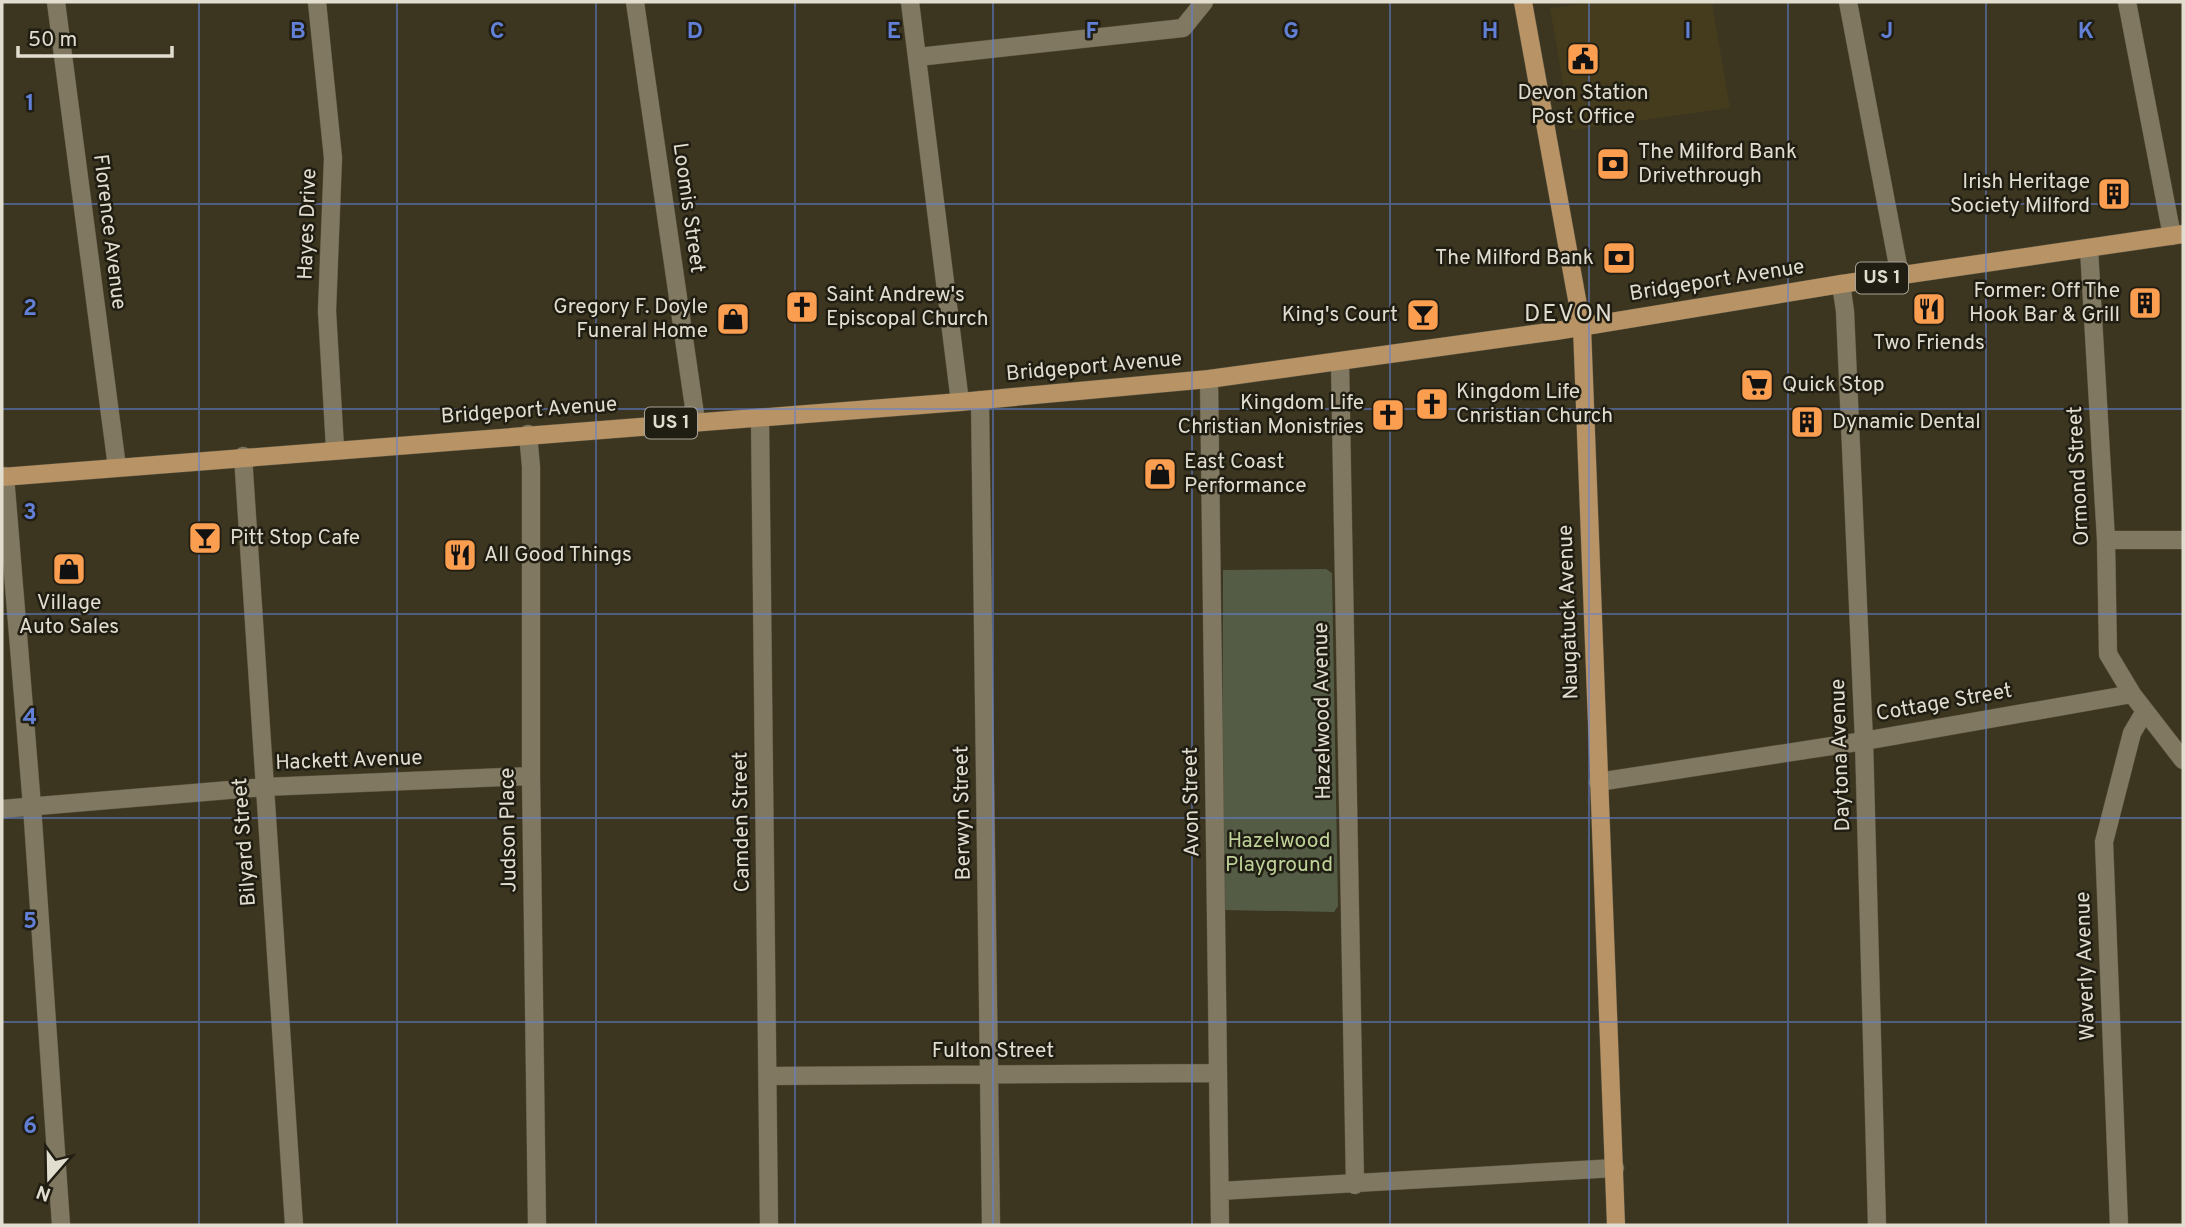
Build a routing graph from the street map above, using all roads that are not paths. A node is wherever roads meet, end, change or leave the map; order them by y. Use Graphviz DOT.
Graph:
graph roads {
  1 [pos="56,2"];
  2 [pos="317,2"];
  3 [pos="635,2"];
  4 [pos="910,2"];
  5 [pos="1204,2"];
  6 [pos="1523,2"];
  7 [pos="1848,2"];
  8 [pos="2127,2"];
  9 [pos="918,57"];
  10 [pos="2178,235"];
  11 [pos="2089,249"];
  12 [pos="1900,276"];
  13 [pos="1841,284"];
  14 [pos="1582,327"];
  15 [pos="1340,362"];
  16 [pos="1209,379"];
  17 [pos="980,400"];
  18 [pos="960,402"];
  19 [pos="760,418"];
  20 [pos="696,421"];
  21 [pos="528,435"];
  22 [pos="335,448"];
  23 [pos="243,456"];
  24 [pos="117,467"];
  25 [pos="4,476"];
  26 [pos="2106,540"];
  27 [pos="2183,540"];
  28 [pos="2132,694"];
  29 [pos="2145,711"];
  30 [pos="1864,741"];
  31 [pos="2183,760"];
  32 [pos="531,776"];
  33 [pos="1598,782"];
  34 [pos="264,787"];
  35 [pos="32,806"];
  36 [pos="2,808"];
  37 [pos="1218,1073"];
  38 [pos="989,1074"];
  39 [pos="769,1076"];
  40 [pos="1615,1168"];
  41 [pos="1355,1185"];
  42 [pos="1220,1191"];
  43 [pos="61,1225"];
  44 [pos="294,1225"];
  45 [pos="537,1225"];
  46 [pos="769,1225"];
  47 [pos="991,1225"];
  48 [pos="1220,1225"];
  49 [pos="1616,1225"];
  50 [pos="1877,1225"];
  51 [pos="2119,1225"];
  1 -- 24 [label="street, Florence Avenue"];
  2 -- 22 [label="street, Hayes Drive"];
  3 -- 20 [label="street, Loomis Street"];
  4 -- 9 [label="street"];
  5 -- 9 [label="street"];
  6 -- 14 [label="main road, Naugatuck Avenue"];
  7 -- 12 [label="street"];
  8 -- 10 [label="street"];
  9 -- 18 [label="street"];
  10 -- 11 [label="main road, Bridgeport Avenue / US 1"];
  11 -- 12 [label="main road, Bridgeport Avenue / US 1"];
  11 -- 26 [label="street, Ormond Street"];
  12 -- 13 [label="main road, Bridgeport Avenue / US 1"];
  13 -- 14 [label="main road, Bridgeport Avenue / US 1"];
  13 -- 30 [label="street, Daytona Avenue"];
  14 -- 15 [label="main road, Bridgeport Avenue / US 1"];
  14 -- 33 [label="main road, Naugatuck Avenue"];
  15 -- 16 [label="main road, Bridgeport Avenue / US 1"];
  15 -- 41 [label="street, Hazelwood Avenue"];
  16 -- 17 [label="main road, Bridgeport Avenue / US 1"];
  16 -- 37 [label="street, Avon Street"];
  17 -- 18 [label="main road, Bridgeport Avenue / US 1"];
  17 -- 38 [label="street, Berwyn Street"];
  18 -- 19 [label="main road, Bridgeport Avenue / US 1"];
  19 -- 20 [label="main road, Bridgeport Avenue / US 1"];
  19 -- 39 [label="street, Camden Street"];
  20 -- 21 [label="main road, Bridgeport Avenue / US 1"];
  21 -- 22 [label="main road, Bridgeport Avenue / US 1"];
  21 -- 32 [label="street, Judson Place"];
  22 -- 23 [label="main road, Bridgeport Avenue / US 1"];
  23 -- 24 [label="main road, Bridgeport Avenue / US 1"];
  23 -- 34 [label="street, Bilyard Street"];
  24 -- 25 [label="main road, Bridgeport Avenue / US 1"];
  25 -- 35 [label="street"];
  26 -- 27 [label="street"];
  26 -- 28 [label="street, Ormond Street"];
  28 -- 29 [label="street, Ormond Street"];
  28 -- 30 [label="street, Cottage Street"];
  29 -- 31 [label="street, Ormond Street"];
  29 -- 51 [label="street, Waverly Avenue"];
  30 -- 33 [label="street, Cottage Street"];
  30 -- 50 [label="street, Daytona Avenue"];
  32 -- 34 [label="street, Hackett Avenue"];
  32 -- 45 [label="street, Judson Place"];
  33 -- 40 [label="main road, Naugatuck Avenue"];
  34 -- 35 [label="street, Hackett Avenue"];
  34 -- 44 [label="street, Bilyard Street"];
  35 -- 36 [label="street, Hackett Avenue"];
  35 -- 43 [label="street"];
  37 -- 38 [label="street, Fulton Street"];
  37 -- 42 [label="street, Avon Street"];
  38 -- 39 [label="street, Fulton Street"];
  38 -- 47 [label="street, Berwyn Street"];
  39 -- 46 [label="street, Camden Street"];
  40 -- 41 [label="street"];
  40 -- 49 [label="main road, Naugatuck Avenue"];
  41 -- 42 [label="street"];
  42 -- 48 [label="street, Avon Street"];
}
